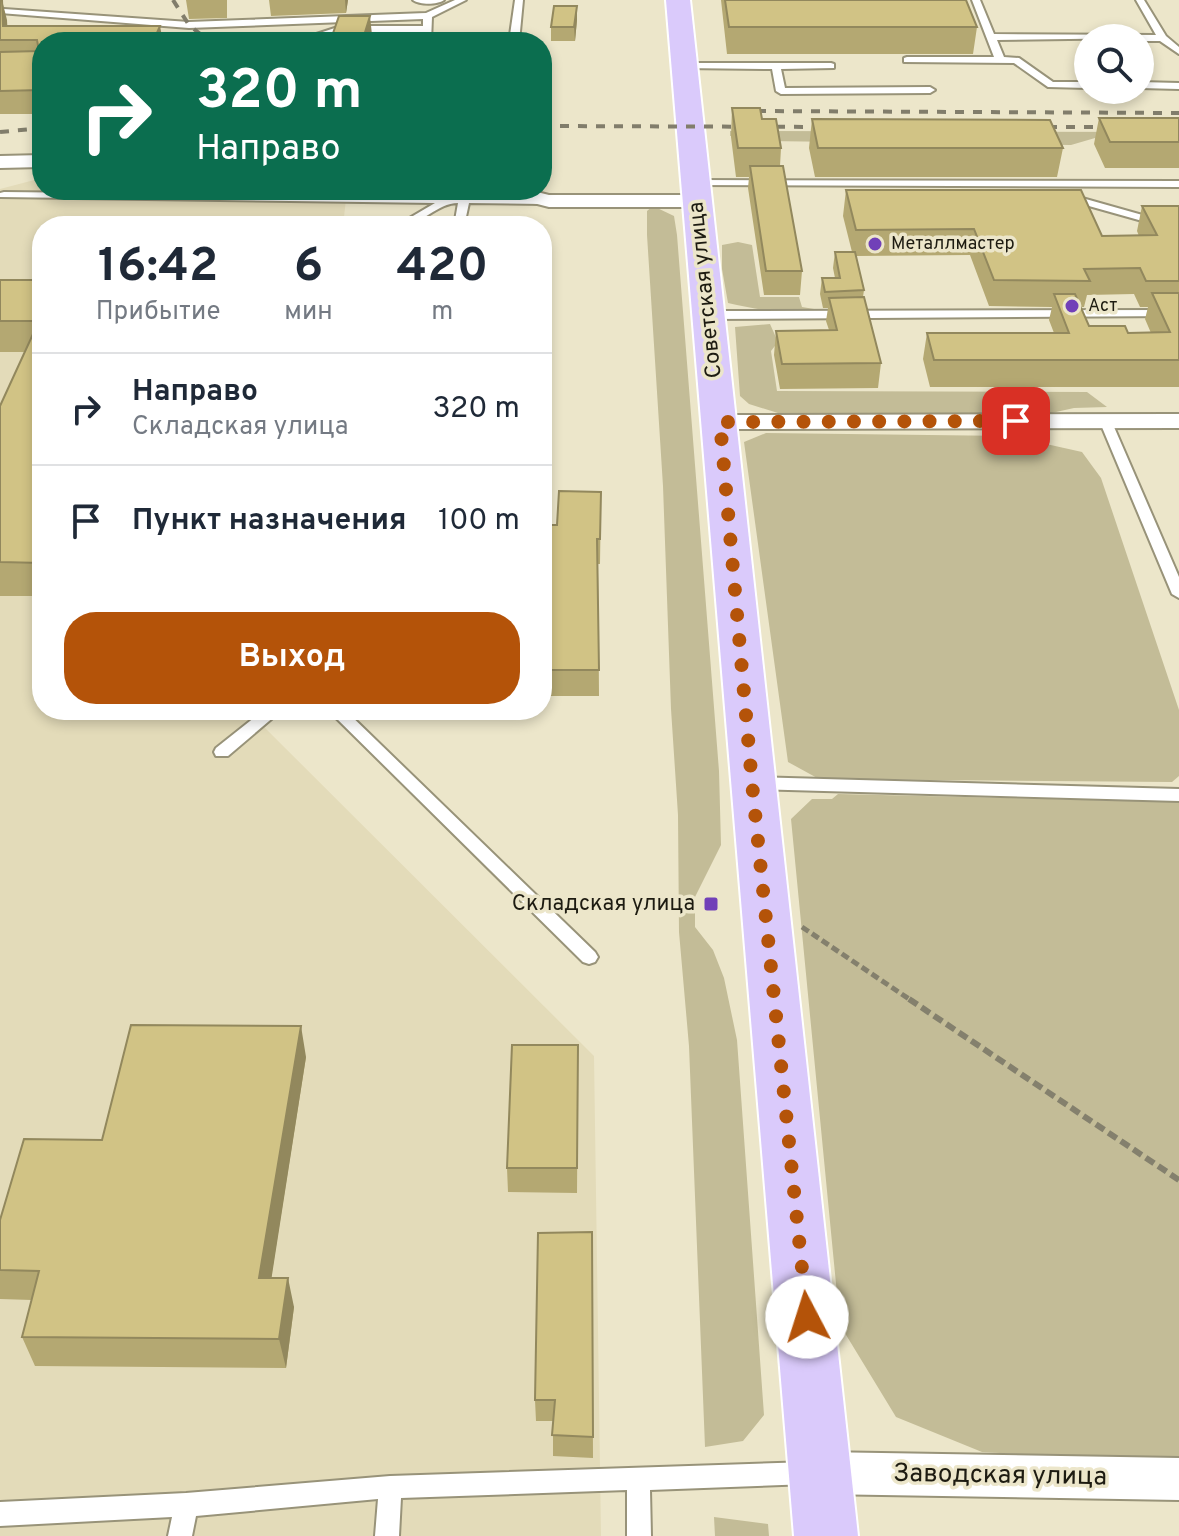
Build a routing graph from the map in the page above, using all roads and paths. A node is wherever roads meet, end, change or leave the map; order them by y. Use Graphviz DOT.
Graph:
graph roads {
  1 [pos="417,0"];
  2 [pos="438,0"];
  3 [pos="462,0"];
  4 [pos="519,0"];
  5 [pos="678,0"];
  6 [pos="976,0"];
  7 [pos="1140,0"];
  8 [pos="4,12"];
  9 [pos="428,16"];
  10 [pos="189,25"];
  11 [pos="425,29"];
  12 [pos="159,32"];
  13 [pos="331,32"];
  14 [pos="425,32"];
  15 [pos="515,32"];
  16 [pos="991,37"];
  17 [pos="1162,38"];
  18 [pos="1179,51"];
  19 [pos="907,60"];
  20 [pos="1000,60"];
  21 [pos="684,66"];
  22 [pos="776,66"];
  23 [pos="831,66"];
  24 [pos="1074,85"];
  25 [pos="1154,85"];
  26 [pos="1179,86"];
  27 [pos="930,90"];
  28 [pos="32,161"];
  29 [pos="0,162"];
  30 [pos="1016,183"];
  31 [pos="1179,184"];
  32 [pos="695,192"];
  33 [pos="4,195"];
  34 [pos="32,195"];
  35 [pos="450,200"];
  36 [pos="545,200"];
  37 [pos="464,201"];
  38 [pos="549,201"];
  39 [pos="420,216"];
  40 [pos="461,216"];
  41 [pos="1179,221"];
  42 [pos="1179,313"];
  43 [pos="709,315"];
  44 [pos="1105,420"];
  45 [pos="1179,421"];
  46 [pos="720,422"];
  47 [pos="1179,594"];
  48 [pos="262,720"];
  49 [pos="346,720"];
  50 [pos="222,752"];
  51 [pos="752,783"];
  52 [pos="1179,795"];
  53 [pos="794,922"];
  54 [pos="589,957"];
  55 [pos="1179,1180"];
  56 [pos="821,1473"];
  57 [pos="638,1479"];
  58 [pos="1179,1479"];
  59 [pos="390,1487"];
  60 [pos="186,1505"];
  61 [pos="0,1514"];
  62 [pos="180,1536"];
  63 [pos="387,1536"];
  64 [pos="639,1536"];
  65 [pos="826,1536"];
  1 -- 2 [label="lane"];
  3 -- 9 [label="lane"];
  4 -- 15 [label="lane"];
  5 -- 21 [label="main road, Советская улица"];
  6 -- 16 [label="lane"];
  7 -- 17 [label="lane"];
  8 -- 10 [label="lane"];
  9 -- 10 [label="lane"];
  9 -- 11 [label="lane"];
  10 -- 12 [label="lane"];
  11 -- 13 [label="lane"];
  11 -- 14 [label="lane"];
  16 -- 17 [label="lane"];
  16 -- 20 [label="lane"];
  17 -- 18 [label="lane"];
  19 -- 20 [label="lane"];
  20 -- 24 [label="lane"];
  21 -- 22 [label="lane"];
  21 -- 32 [label="main road, Советская улица"];
  22 -- 23 [label="lane"];
  22 -- 27 [label="lane"];
  25 -- 26 [label="lane"];
  28 -- 29 [label="street"];
  30 -- 31 [label="lane"];
  30 -- 32 [label="lane"];
  30 -- 41 [label="lane"];
  32 -- 38 [label="street"];
  32 -- 43 [label="main road, Советская улица"];
  33 -- 34 [label="lane"];
  35 -- 37 [label="lane"];
  35 -- 39 [label="lane"];
  36 -- 38 [label="street"];
  37 -- 38 [label="lane"];
  37 -- 40 [label="lane"];
  42 -- 43 [label="lane"];
  43 -- 46 [label="main road, Советская улица"];
  44 -- 45 [label="street"];
  44 -- 46 [label="street"];
  44 -- 47 [label="lane"];
  46 -- 51 [label="main road, Советская улица"];
  48 -- 50 [label="lane"];
  49 -- 54 [label="lane"];
  51 -- 52 [label="lane"];
  51 -- 56 [label="main road, Советская улица"];
  53 -- 55 [label="path"];
  56 -- 57 [label="lane"];
  56 -- 58 [label="street, Заводская улица"];
  56 -- 65 [label="main road, Советская улица"];
  57 -- 59 [label="lane"];
  57 -- 64 [label="lane"];
  59 -- 60 [label="lane"];
  59 -- 63 [label="lane"];
  60 -- 61 [label="lane"];
  60 -- 62 [label="lane"];
}
